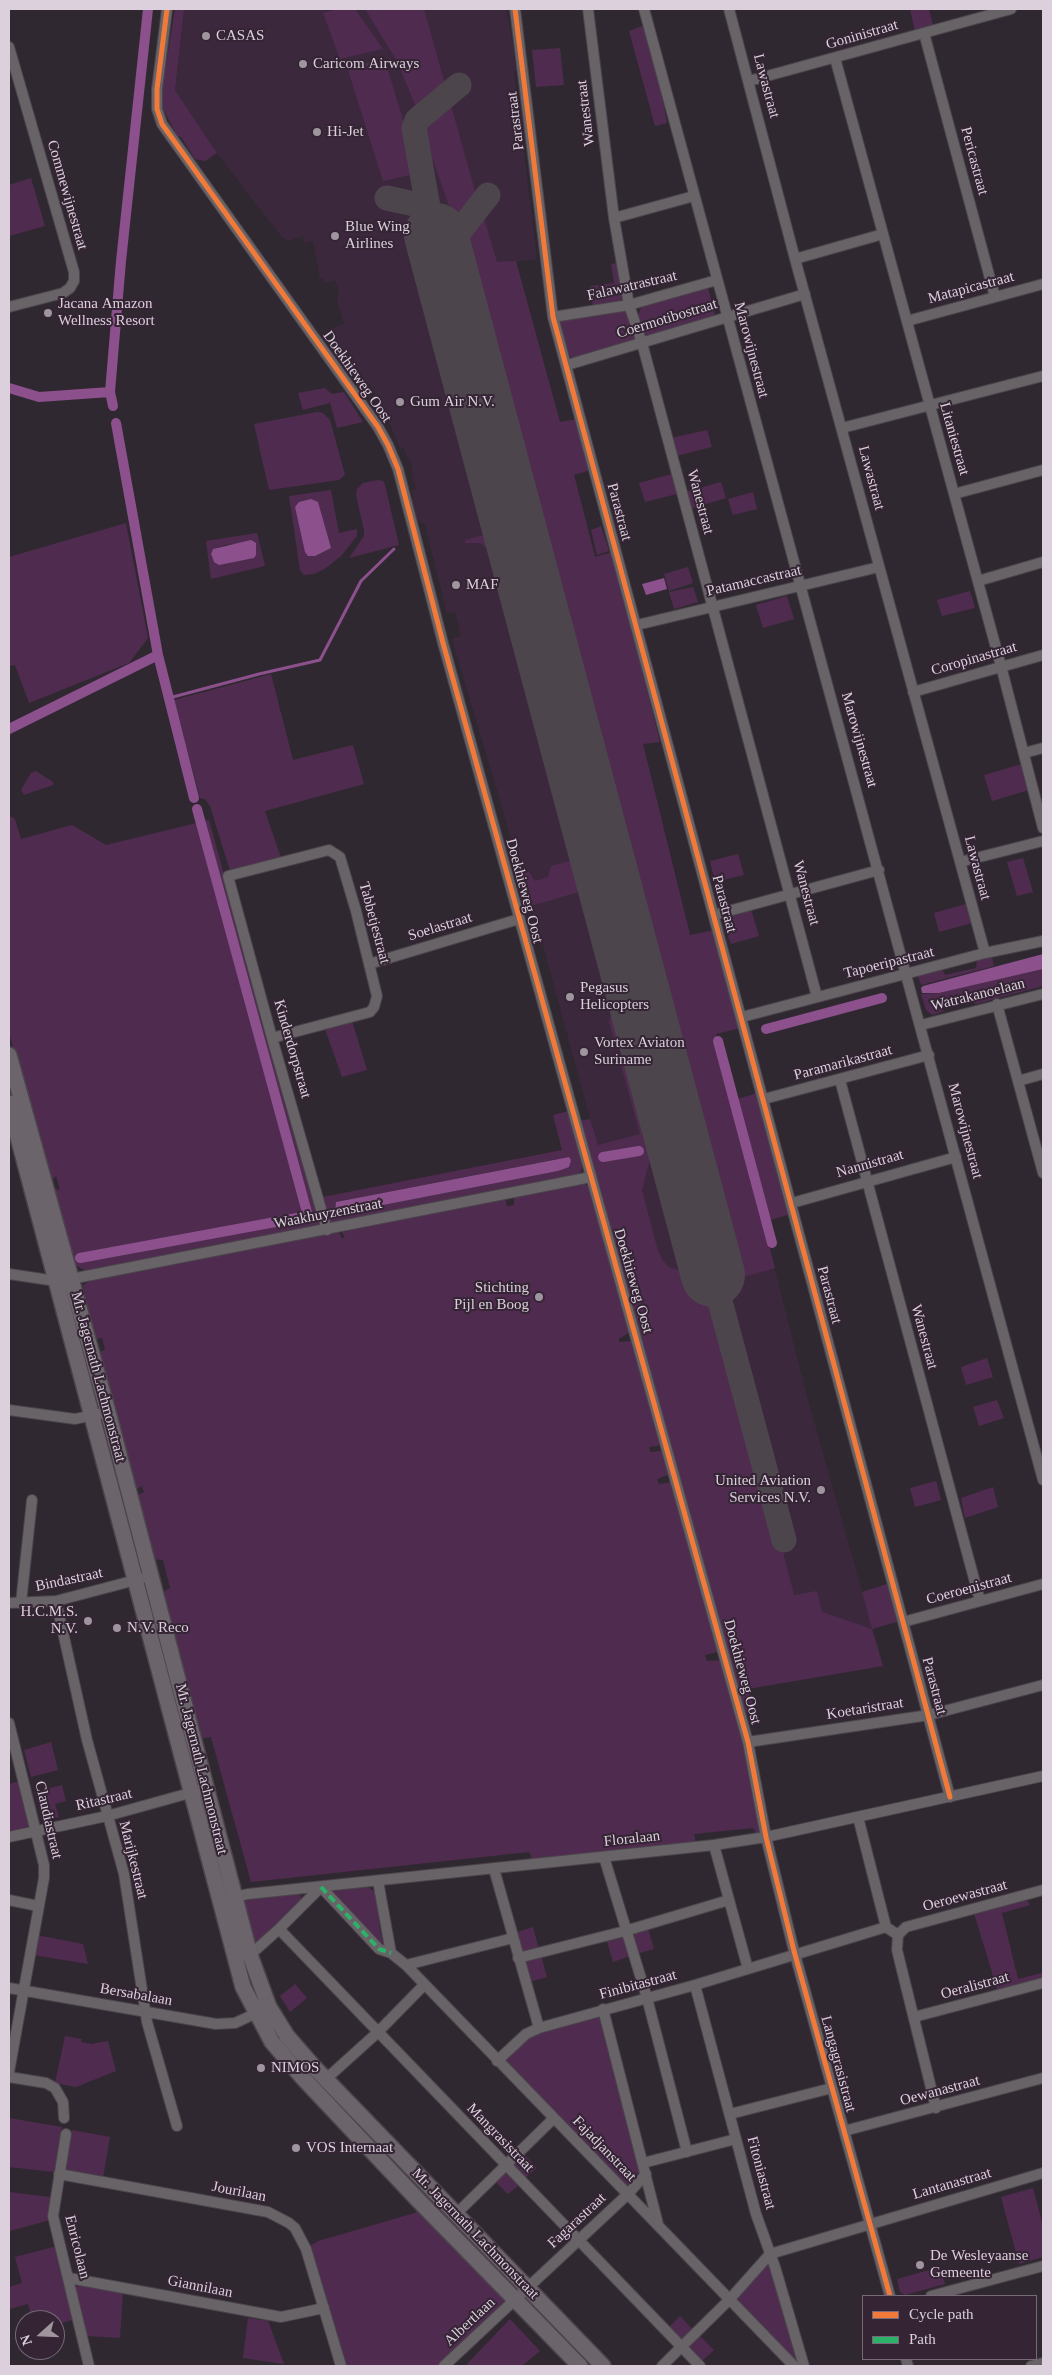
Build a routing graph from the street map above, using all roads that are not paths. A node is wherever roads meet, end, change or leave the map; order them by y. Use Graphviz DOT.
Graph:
graph roads {
  1 [pos="167,9"];
  2 [pos="516,9"];
  3 [pos="588,9"];
  4 [pos="644,9"];
  5 [pos="729,9"];
  6 [pos="1011,9"];
  7 [pos="924,33"];
  8 [pos="9,47"];
  9 [pos="835,58"];
  10 [pos="749,82"];
  11 [pos="694,196"];
  12 [pos="614,218"];
  13 [pos="883,234"];
  14 [pos="795,259"];
  15 [pos="717,280"];
  16 [pos="1043,284"];
  17 [pos="805,294"];
  18 [pos="995,297"];
  19 [pos="630,305"];
  20 [pos="9,307"];
  21 [pos="553,317"];
  22 [pos="727,317"];
  23 [pos="907,322"];
  24 [pos="642,343"];
  25 [pos="567,365"];
  26 [pos="1043,376"];
  27 [pos="930,407"];
  28 [pos="842,428"];
  29 [pos="1043,470"];
  30 [pos="954,494"];
  31 [pos="1043,562"];
  32 [pos="879,567"];
  33 [pos="978,581"];
  34 [pos="800,586"];
  35 [pos="712,606"];
  36 [pos="636,625"];
  37 [pos="1043,655"];
  38 [pos="1002,666"];
  39 [pos="914,692"];
  40 [pos="1043,748"];
  41 [pos="1024,753"];
  42 [pos="1043,828"];
  43 [pos="1043,841"];
  44 [pos="960,862"];
  45 [pos="880,870"];
  46 [pos="228,876"];
  47 [pos="791,894"];
  48 [pos="714,915"];
  49 [pos="519,919"];
  50 [pos="1043,941"];
  51 [pos="985,954"];
  52 [pos="369,964"];
  53 [pos="906,975"];
  54 [pos="1043,994"];
  55 [pos="817,997"];
  56 [pos="998,1004"];
  57 [pos="742,1017"];
  58 [pos="921,1025"];
  59 [pos="272,1038"];
  60 [pos="9,1054"];
  61 [pos="929,1055"];
  62 [pos="1043,1074"];
  63 [pos="840,1080"];
  64 [pos="1018,1081"];
  65 [pos="764,1099"];
  66 [pos="9,1103"];
  67 [pos="21,1141"];
  68 [pos="1040,1148"];
  69 [pos="956,1157"];
  70 [pos="1043,1173"];
  71 [pos="591,1177"];
  72 [pos="867,1180"];
  73 [pos="792,1202"];
  74 [pos="328,1230"];
  75 [pos="9,1274"];
  76 [pos="71,1278"];
  77 [pos="56,1281"];
  78 [pos="9,1410"];
  79 [pos="108,1412"];
  80 [pos="91,1415"];
  81 [pos="1043,1480"];
  82 [pos="32,1500"];
  83 [pos="151,1576"];
  84 [pos="136,1580"];
  85 [pos="1043,1584"];
  86 [pos="56,1601"];
  87 [pos="980,1602"];
  88 [pos="9,1603"];
  89 [pos="21,1604"];
  90 [pos="903,1622"];
  91 [pos="1043,1685"];
  92 [pos="929,1714"];
  93 [pos="9,1723"];
  94 [pos="748,1742"];
  95 [pos="1043,1776"];
  96 [pos="206,1789"];
  97 [pos="191,1793"];
  98 [pos="950,1797"];
  99 [pos="107,1816"];
  100 [pos="858,1818"];
  101 [pos="37,1830"];
  102 [pos="9,1837"];
  103 [pos="766,1837"];
  104 [pos="714,1845"];
  105 [pos="604,1856"];
  106 [pos="494,1869"];
  107 [pos="378,1881"];
  108 [pos="321,1887"];
  109 [pos="1043,1890"];
  110 [pos="234,1897"];
  111 [pos="9,1900"];
  112 [pos="729,1900"];
  113 [pos="220,1901"];
  114 [pos="38,1906"];
  115 [pos="886,1927"];
  116 [pos="279,1929"];
  117 [pos="625,1931"];
  118 [pos="898,1935"];
  119 [pos="513,1938"];
  120 [pos="391,1953"];
  121 [pos="250,1955"];
  122 [pos="796,1956"];
  123 [pos="518,1958"];
  124 [pos="406,1965"];
  125 [pos="748,1969"];
  126 [pos="1043,1983"];
  127 [pos="424,1985"];
  128 [pos="694,1985"];
  129 [pos="9,1988"];
  130 [pos="23,1990"];
  131 [pos="647,1998"];
  132 [pos="603,2009"];
  133 [pos="262,2010"];
  134 [pos="144,2011"];
  135 [pos="914,2017"];
  136 [pos="539,2028"];
  137 [pos="377,2032"];
  138 [pos="497,2061"];
  139 [pos="9,2072"];
  140 [pos="9,2077"];
  141 [pos="1043,2078"];
  142 [pos="326,2079"];
  143 [pos="832,2088"];
  144 [pos="936,2108"];
  145 [pos="730,2114"];
  146 [pos="64,2118"];
  147 [pos="553,2119"];
  148 [pos="177,2126"];
  149 [pos="844,2131"];
  150 [pos="66,2134"];
  151 [pos="736,2139"];
  152 [pos="687,2152"];
  153 [pos="643,2163"];
  154 [pos="506,2165"];
  155 [pos="1043,2173"];
  156 [pos="59,2174"];
  157 [pos="646,2174"];
  158 [pos="628,2194"];
  159 [pos="456,2214"];
  160 [pos="658,2225"];
  161 [pos="870,2225"];
  162 [pos="578,2240"];
  163 [pos="770,2254"];
  164 [pos="1043,2266"];
  165 [pos="69,2278"];
  166 [pos="528,2289"];
  167 [pos="890,2295"];
  168 [pos="935,2295"];
  169 [pos="516,2300"];
  170 [pos="729,2300"];
  171 [pos="324,2308"];
  172 [pos="682,2347"];
  173 [pos="1043,2363"];
  174 [pos="89,2366"];
  175 [pos="341,2366"];
  176 [pos="444,2366"];
  177 [pos="580,2366"];
  178 [pos="603,2366"];
  179 [pos="662,2366"];
  180 [pos="700,2366"];
  181 [pos="794,2366"];
  182 [pos="804,2366"];
  183 [pos="1032,2366"];
  1 -- 49 [label="street, Doekhieweg Oost"];
  2 -- 21 [label="street, Parastraat"];
  3 -- 12 [label="street, Wanestraat"];
  4 -- 11 [label="street, Marowijnestraat"];
  5 -- 10 [label="street, Lawastraat"];
  6 -- 7 [label="street, Goninistraat"];
  7 -- 9 [label="street, Goninistraat"];
  7 -- 18 [label="street, Pericastraat"];
  8 -- 20 [label="street, Commewijnestraat"];
  9 -- 10 [label="street, Goninistraat"];
  9 -- 13 [label="street, Litaniestraat"];
  10 -- 14 [label="street, Lawastraat"];
  11 -- 12 [label="street"];
  11 -- 15 [label="street, Marowijnestraat"];
  12 -- 19 [label="street, Wanestraat"];
  13 -- 14 [label="street"];
  13 -- 23 [label="street, Litaniestraat"];
  14 -- 17 [label="street, Lawastraat"];
  15 -- 19 [label="street, Falawatrastraat"];
  15 -- 22 [label="street, Marowijnestraat"];
  16 -- 18 [label="street, Matapicastraat"];
  17 -- 22 [label="street, Coermotibostraat"];
  17 -- 28 [label="street, Lawastraat"];
  18 -- 23 [label="street, Matapicastraat"];
  19 -- 21 [label="street, Falawatrastraat"];
  19 -- 24 [label="street, Wanestraat"];
  21 -- 25 [label="street, Parastraat"];
  22 -- 24 [label="street, Coermotibostraat"];
  22 -- 34 [label="street, Marowijnestraat"];
  23 -- 27 [label="street, Litaniestraat"];
  24 -- 25 [label="street, Coermotibostraat"];
  24 -- 35 [label="street, Wanestraat"];
  25 -- 36 [label="street, Parastraat"];
  26 -- 27 [label="street"];
  27 -- 28 [label="street"];
  27 -- 30 [label="street, Litaniestraat"];
  28 -- 32 [label="street, Lawastraat"];
  29 -- 30 [label="street"];
  30 -- 33 [label="street, Litaniestraat"];
  31 -- 33 [label="street"];
  32 -- 34 [label="street, Patamaccastraat"];
  32 -- 39 [label="street, Lawastraat"];
  33 -- 38 [label="street, Litaniestraat"];
  34 -- 35 [label="street, Patamaccastraat"];
  34 -- 45 [label="street, Marowijnestraat"];
  35 -- 36 [label="street, Patamaccastraat"];
  35 -- 47 [label="street, Wanestraat"];
  36 -- 48 [label="street, Parastraat"];
  37 -- 38 [label="street, Coropinastraat"];
  38 -- 39 [label="street, Coropinastraat"];
  38 -- 41 [label="street, Litaniestraat"];
  39 -- 44 [label="street, Lawastraat"];
  40 -- 41 [label="street"];
  41 -- 42 [label="street, Litaniestraat"];
  43 -- 44 [label="street"];
  44 -- 51 [label="street, Lawastraat"];
  45 -- 47 [label="street"];
  45 -- 53 [label="street, Marowijnestraat"];
  46 -- 52 [label="street, Tabbetjestraat"];
  46 -- 59 [label="street, Kinderdorpstraat"];
  47 -- 48 [label="street"];
  47 -- 55 [label="street, Wanestraat"];
  48 -- 57 [label="street, Parastraat"];
  49 -- 52 [label="street, Soelastraat"];
  49 -- 71 [label="street, Doekhieweg Oost"];
  50 -- 51 [label="street, Tapoeripastraat"];
  51 -- 53 [label="street, Tapoeripastraat"];
  52 -- 59 [label="street, Tabbetjestraat"];
  53 -- 55 [label="street, Tapoeripastraat"];
  53 -- 58 [label="street, Marowijnestraat"];
  54 -- 56 [label="street, Watrakanoelaan"];
  55 -- 57 [label="street, Tapoeripastraat"];
  56 -- 58 [label="street, Watrakanoelaan"];
  56 -- 64 [label="street"];
  57 -- 65 [label="street, Parastraat"];
  58 -- 61 [label="street, Marowijnestraat"];
  59 -- 74 [label="street, Kinderdorpstraat"];
  60 -- 67 [label="main road, Mr. Jagernath Lachmonstraat"];
  61 -- 63 [label="street, Paramarikastraat"];
  61 -- 69 [label="street, Marowijnestraat"];
  62 -- 64 [label="street"];
  63 -- 65 [label="street, Paramarikastraat"];
  63 -- 72 [label="street, Wanestraat"];
  64 -- 68 [label="street"];
  65 -- 73 [label="street, Parastraat"];
  66 -- 67 [label="main road, Mr. Jagernath Lachmonstraat"];
  67 -- 76 [label="main road, Mr. Jagernath Lachmonstraat"];
  67 -- 77 [label="main road, Mr. Jagernath Lachmonstraat"];
  68 -- 70 [label="street"];
  69 -- 72 [label="street, Nannistraat"];
  69 -- 81 [label="street, Marowijnestraat"];
  71 -- 74 [label="street, Waakhuyzenstraat"];
  71 -- 94 [label="street, Doekhieweg Oost"];
  72 -- 73 [label="street, Nannistraat"];
  72 -- 87 [label="street, Wanestraat"];
  73 -- 90 [label="street, Parastraat"];
  74 -- 76 [label="street, Waakhuyzenstraat"];
  75 -- 77 [label="street, Waakhuyzenstraat"];
  76 -- 77 [label="street, Waakhuyzenstraat"];
  76 -- 79 [label="main road, Mr. Jagernath Lachmonstraat"];
  77 -- 80 [label="main road, Mr. Jagernath Lachmonstraat"];
  78 -- 80 [label="street"];
  79 -- 80 [label="street"];
  79 -- 83 [label="main road, Mr. Jagernath Lachmonstraat"];
  80 -- 84 [label="main road, Mr. Jagernath Lachmonstraat"];
  82 -- 89 [label="street"];
  83 -- 84 [label="street, Bindastraat"];
  83 -- 96 [label="main road, Mr. Jagernath Lachmonstraat"];
  84 -- 86 [label="street, Bindastraat"];
  84 -- 97 [label="main road, Mr. Jagernath Lachmonstraat"];
  85 -- 87 [label="street, Coeroenistraat"];
  86 -- 89 [label="street, Bindastraat"];
  86 -- 99 [label="street, Marijkestraat"];
  87 -- 90 [label="street, Coeroenistraat"];
  88 -- 89 [label="street, Bindastraat"];
  90 -- 92 [label="street, Parastraat"];
  91 -- 92 [label="street, Koetaristraat"];
  92 -- 94 [label="street, Koetaristraat"];
  92 -- 98 [label="street, Parastraat"];
  93 -- 101 [label="street, Claudiastraat"];
  94 -- 103 [label="street, Doekhieweg Oost"];
  95 -- 98 [label="street, Floralaan"];
  96 -- 97 [label="street, Ritastraat"];
  96 -- 110 [label="main road, Mr. Jagernath Lachmonstraat"];
  97 -- 99 [label="street, Ritastraat"];
  97 -- 113 [label="main road, Mr. Jagernath Lachmonstraat"];
  98 -- 100 [label="street, Floralaan"];
  99 -- 101 [label="street, Ritastraat"];
  99 -- 134 [label="street, Marijkestraat"];
  100 -- 103 [label="street, Floralaan"];
  100 -- 115 [label="street"];
  101 -- 102 [label="street, Ritastraat"];
  101 -- 114 [label="street, Claudiastraat"];
  103 -- 104 [label="street, Floralaan"];
  103 -- 122 [label="street, Langagrasistraat"];
  104 -- 105 [label="street, Floralaan"];
  104 -- 112 [label="street"];
  105 -- 106 [label="street, Floralaan"];
  105 -- 117 [label="street"];
  106 -- 107 [label="street, Floralaan"];
  106 -- 119 [label="street"];
  107 -- 108 [label="street, Floralaan"];
  107 -- 120 [label="street"];
  108 -- 110 [label="street, Floralaan"];
  108 -- 116 [label="street"];
  108 -- 120 [label="street, Fajadjanstraat"];
  109 -- 118 [label="street, Oeroewastraat"];
  110 -- 113 [label="street, Floralaan"];
  110 -- 121 [label="main road, Mr. Jagernath Lachmonstraat"];
  111 -- 114 [label="street"];
  112 -- 117 [label="street"];
  112 -- 125 [label="street"];
  113 -- 133 [label="main road, Mr. Jagernath Lachmonstraat"];
  114 -- 130 [label="street, Claudiastraat"];
  115 -- 118 [label="street"];
  115 -- 122 [label="street, Finibitastraat"];
  116 -- 121 [label="street"];
  116 -- 137 [label="street, Mangrasistraat"];
  117 -- 123 [label="street"];
  117 -- 131 [label="street"];
  118 -- 135 [label="street"];
  119 -- 123 [label="street"];
  119 -- 124 [label="street"];
  120 -- 124 [label="street, Fajadjanstraat"];
  121 -- 133 [label="main road, Mr. Jagernath Lachmonstraat"];
  122 -- 125 [label="street, Finibitastraat"];
  122 -- 143 [label="street, Langagrasistraat"];
  123 -- 136 [label="street"];
  124 -- 127 [label="street, Fajadjanstraat"];
  125 -- 128 [label="street, Finibitastraat"];
  126 -- 135 [label="street, Oeralistraat"];
  127 -- 137 [label="street"];
  127 -- 138 [label="street, Fajadjanstraat"];
  128 -- 131 [label="street, Finibitastraat"];
  128 -- 145 [label="street, Fitoniastraat"];
  129 -- 130 [label="street, Bersabalaan"];
  130 -- 134 [label="street, Bersabalaan"];
  130 -- 139 [label="street, Claudiastraat"];
  131 -- 132 [label="street, Finibitastraat"];
  131 -- 152 [label="street"];
  132 -- 136 [label="street, Finibitastraat"];
  132 -- 153 [label="street"];
  133 -- 134 [label="street, Bersabalaan"];
  133 -- 142 [label="main road, Mr. Jagernath Lachmonstraat"];
  133 -- 169 [label="main road, Mr. Jagernath Lachmonstraat"];
  134 -- 148 [label="street, Marijkestraat"];
  135 -- 144 [label="street"];
  136 -- 138 [label="street, Finibitastraat"];
  137 -- 142 [label="street"];
  137 -- 154 [label="street, Mangrasistraat"];
  138 -- 147 [label="street, Fajadjanstraat"];
  140 -- 146 [label="street"];
  141 -- 144 [label="street, Oewanastraat"];
  142 -- 159 [label="main road, Mr. Jagernath Lachmonstraat"];
  143 -- 145 [label="street"];
  143 -- 149 [label="street, Langagrasistraat"];
  144 -- 149 [label="street, Oewanastraat"];
  145 -- 151 [label="street, Fitoniastraat"];
  147 -- 154 [label="street"];
  147 -- 158 [label="street, Fajadjanstraat"];
  149 -- 161 [label="street, Langagrasistraat"];
  150 -- 156 [label="street, Enricolaan"];
  151 -- 152 [label="street"];
  151 -- 163 [label="street, Fitoniastraat"];
  152 -- 153 [label="street"];
  153 -- 157 [label="street"];
  154 -- 159 [label="street"];
  154 -- 162 [label="street, Mangrasistraat"];
  155 -- 161 [label="street, Lantanastraat"];
  156 -- 165 [label="street, Enricolaan"];
  156 -- 171 [label="street, Jourilaan"];
  157 -- 158 [label="street, Fagarastraat"];
  157 -- 160 [label="street"];
  158 -- 160 [label="street, Fajadjanstraat"];
  158 -- 162 [label="street, Fagarastraat"];
  159 -- 166 [label="main road, Mr. Jagernath Lachmonstraat"];
  160 -- 170 [label="street, Fajadjanstraat"];
  161 -- 163 [label="street, Lantanastraat"];
  161 -- 167 [label="street, Langagrasistraat"];
  162 -- 166 [label="street, Fagarastraat"];
  162 -- 172 [label="street, Mangrasistraat"];
  163 -- 170 [label="street"];
  163 -- 182 [label="street, Fitoniastraat"];
  164 -- 168 [label="street"];
  165 -- 171 [label="street, Giannilaan"];
  165 -- 174 [label="street, Enricolaan"];
  166 -- 169 [label="street, Fagarastraat"];
  166 -- 178 [label="main road, Mr. Jagernath Lachmonstraat"];
  169 -- 176 [label="street, Albertlaan"];
  169 -- 177 [label="main road, Mr. Jagernath Lachmonstraat"];
  170 -- 172 [label="street"];
  170 -- 181 [label="street, Fajadjanstraat"];
  171 -- 175 [label="street, Jourilaan"];
  172 -- 179 [label="street"];
  172 -- 180 [label="street, Mangrasistraat"];
  173 -- 183 [label="street"];
}
